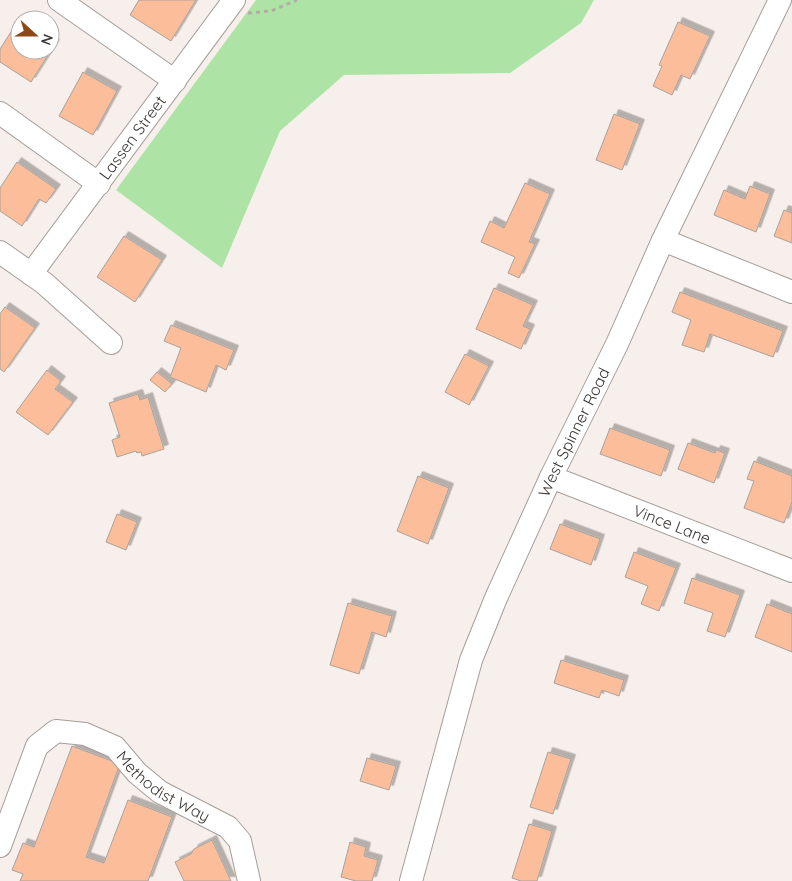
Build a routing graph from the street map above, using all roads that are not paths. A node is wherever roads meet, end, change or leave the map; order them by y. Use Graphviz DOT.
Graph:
graph roads {
  1 [pos="59,0"];
  2 [pos="784,3"];
  3 [pos="240,7"];
  4 [pos="175,80"];
  5 [pos="0,114"];
  6 [pos="99,184"];
  7 [pos="663,240"];
  8 [pos="0,252"];
  9 [pos="31,274"];
  10 [pos="792,292"];
  11 [pos="111,343"];
  12 [pos="551,477"];
  13 [pos="792,571"];
  14 [pos="0,846"];
  15 [pos="249,881"];
  16 [pos="411,881"];
  1 -- 4 [label="street"];
  2 -- 7 [label="street, West Spinner Road"];
  3 -- 4 [label="street, Lassen Street"];
  4 -- 6 [label="street, Lassen Street"];
  5 -- 6 [label="street"];
  6 -- 9 [label="street, Lassen Street"];
  7 -- 10 [label="street"];
  7 -- 12 [label="street, West Spinner Road"];
  8 -- 9 [label="street"];
  9 -- 11 [label="street"];
  12 -- 13 [label="street, Vince Lane"];
  12 -- 16 [label="street, West Spinner Road"];
  14 -- 15 [label="street, Methodist Way"];
}
